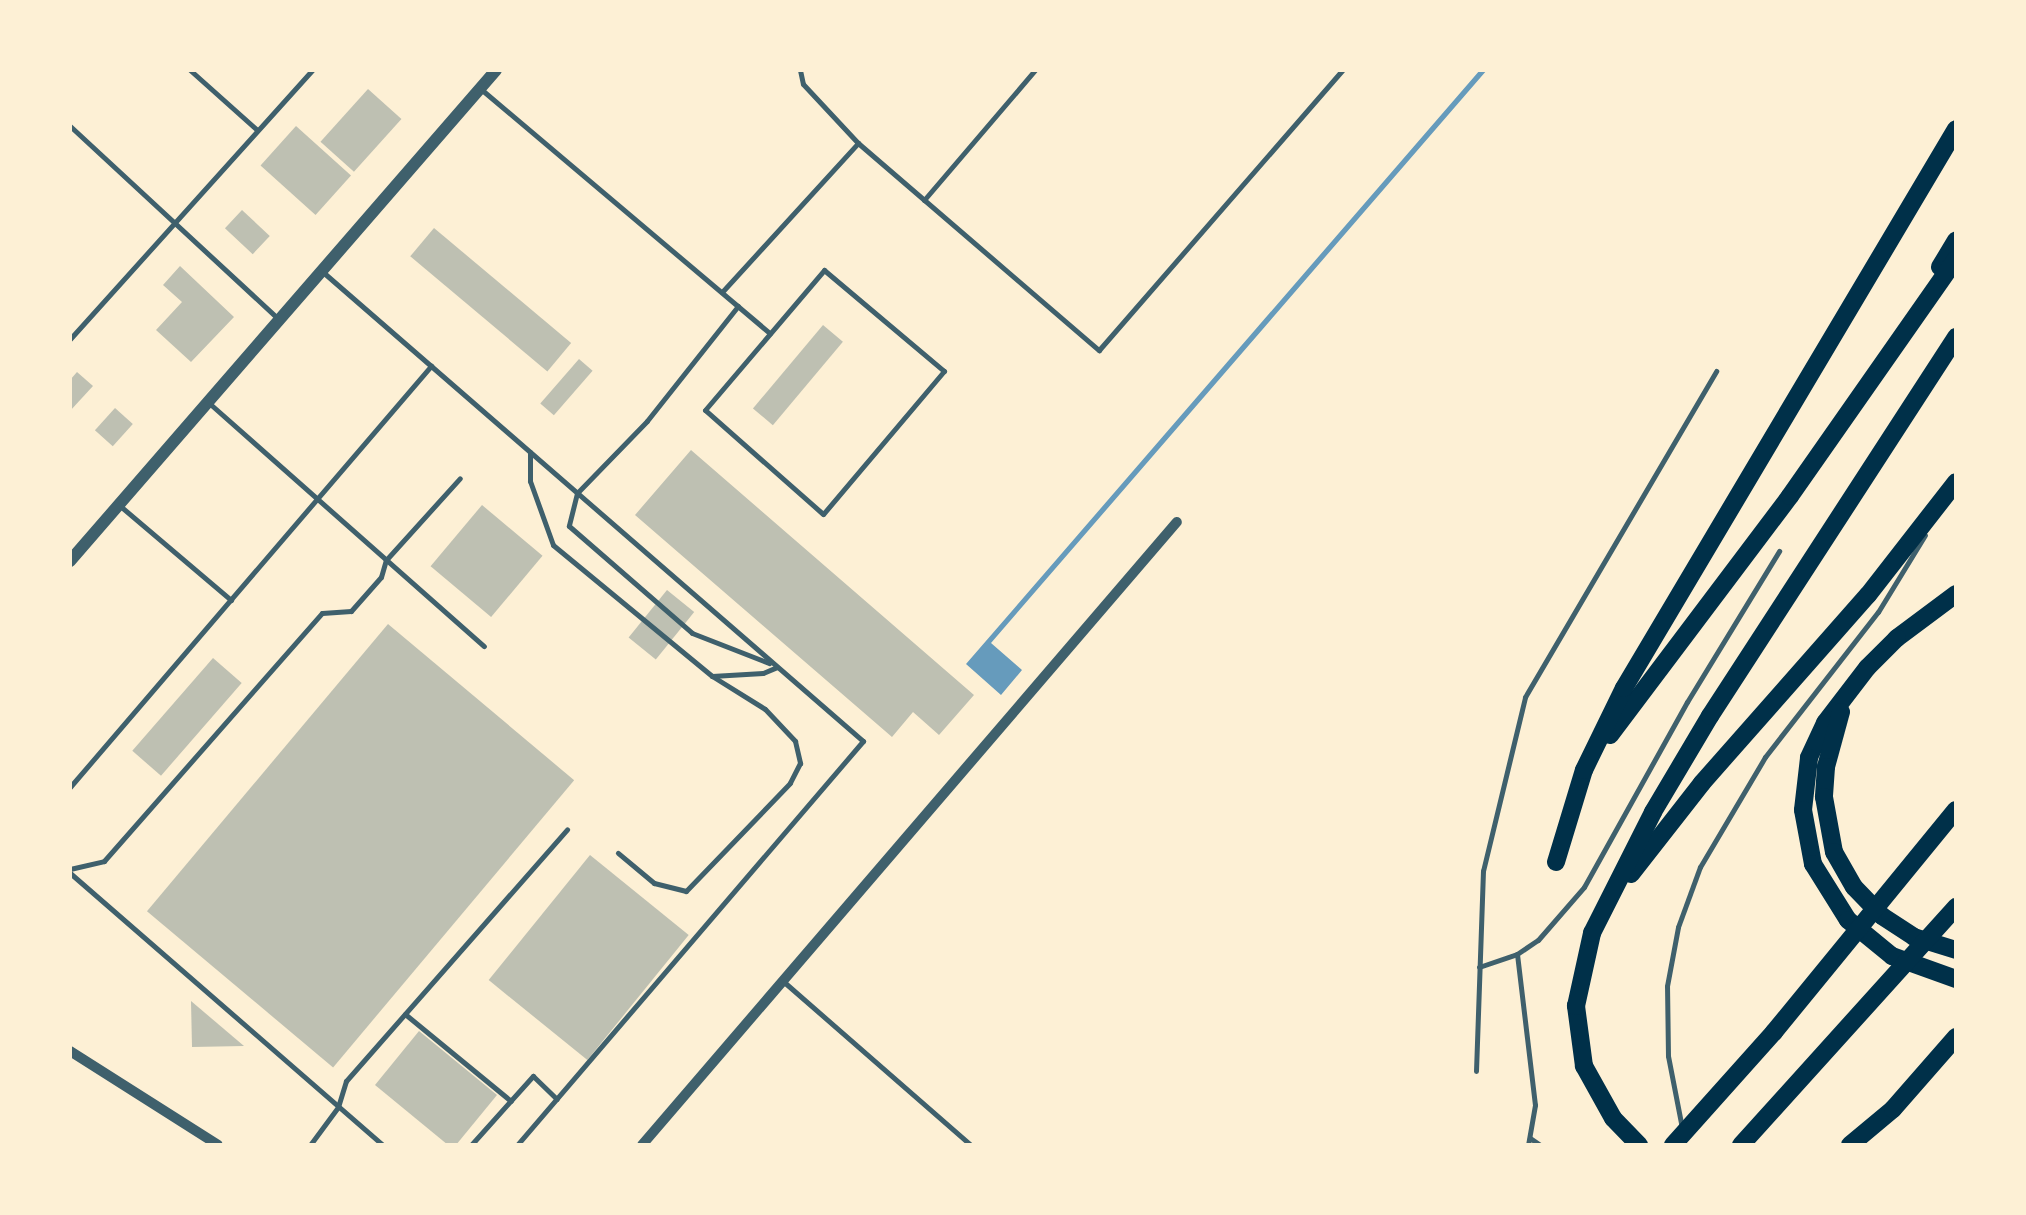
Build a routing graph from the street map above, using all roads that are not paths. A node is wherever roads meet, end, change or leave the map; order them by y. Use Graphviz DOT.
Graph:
graph roads {
  1 [pos="190,70"];
  2 [pos="312,70"];
  3 [pos="496,70"];
  4 [pos="800,70"];
  5 [pos="1036,70"];
  6 [pos="1342,70"];
  7 [pos="480,88"];
  8 [pos="70,126"];
  9 [pos="1956,129"];
  10 [pos="258,130"];
  11 [pos="858,143"];
  12 [pos="924,200"];
  13 [pos="175,222"];
  14 [pos="1956,240"];
  15 [pos="1956,258"];
  16 [pos="321,271"];
  17 [pos="722,292"];
  18 [pos="738,306"];
  19 [pos="279,320"];
  20 [pos="770,334"];
  21 [pos="1956,337"];
  22 [pos="70,339"];
  23 [pos="1884,362"];
  24 [pos="431,366"];
  25 [pos="1716,370"];
  26 [pos="208,402"];
  27 [pos="530,452"];
  28 [pos="460,478"];
  29 [pos="1956,483"];
  30 [pos="577,493"];
  31 [pos="317,498"];
  32 [pos="119,504"];
  33 [pos="1177,522"];
  34 [pos="1779,552"];
  35 [pos="386,560"];
  36 [pos="70,561"];
  37 [pos="1956,594"];
  38 [pos="231,600"];
  39 [pos="484,646"];
  40 [pos="777,666"];
  41 [pos="712,676"];
  42 [pos="1851,688"];
  43 [pos="70,787"];
  44 [pos="1568,809"];
  45 [pos="1956,810"];
  46 [pos="567,829"];
  47 [pos="618,853"];
  48 [pos="1556,862"];
  49 [pos="70,871"];
  50 [pos="1956,907"];
  51 [pos="1592,934"];
  52 [pos="1956,950"];
  53 [pos="1518,954"];
  54 [pos="1479,967"];
  55 [pos="1956,979"];
  56 [pos="782,980"];
  57 [pos="405,1014"];
  58 [pos="1956,1038"];
  59 [pos="70,1051"];
  60 [pos="1476,1070"];
  61 [pos="557,1099"];
  62 [pos="510,1101"];
  63 [pos="338,1107"];
  64 [pos="1529,1141"];
  65 [pos="218,1145"];
  66 [pos="310,1145"];
  67 [pos="383,1145"];
  68 [pos="471,1145"];
  69 [pos="518,1145"];
  70 [pos="642,1145"];
  71 [pos="971,1145"];
  72 [pos="1540,1145"];
  73 [pos="1639,1145"];
  74 [pos="1672,1145"];
  75 [pos="1687,1145"];
  76 [pos="1741,1145"];
  77 [pos="1850,1145"];
  1 -- 10 [label="lane"];
  2 -- 10 [label="lane"];
  3 -- 7 [label="street"];
  4 -- 11 [label="lane"];
  5 -- 12 [label="lane"];
  6 -- 12 [label="lane"];
  7 -- 16 [label="street"];
  7 -- 17 [label="lane"];
  8 -- 13 [label="lane"];
  9 -- 44 [label="highway"];
  10 -- 13 [label="lane"];
  11 -- 12 [label="lane"];
  11 -- 17 [label="lane"];
  13 -- 19 [label="lane"];
  13 -- 22 [label="lane"];
  14 -- 23 [label="highway"];
  15 -- 23 [label="highway"];
  16 -- 19 [label="street"];
  16 -- 24 [label="lane"];
  17 -- 18 [label="lane"];
  18 -- 20 [label="lane"];
  18 -- 30 [label="lane"];
  19 -- 26 [label="street"];
  20 -- 20 [label="lane"];
  21 -- 51 [label="highway"];
  23 -- 44 [label="highway"];
  24 -- 27 [label="lane"];
  24 -- 31 [label="lane"];
  25 -- 54 [label="lane"];
  26 -- 31 [label="lane"];
  26 -- 32 [label="street"];
  27 -- 30 [label="lane"];
  27 -- 41 [label="lane"];
  28 -- 35 [label="lane"];
  29 -- 51 [label="highway"];
  29 -- 75 [label="lane"];
  30 -- 40 [label="lane"];
  30 -- 40 [label="lane"];
  31 -- 35 [label="lane"];
  31 -- 38 [label="lane"];
  32 -- 36 [label="street"];
  32 -- 38 [label="lane"];
  33 -- 56 [label="street"];
  34 -- 53 [label="lane"];
  35 -- 39 [label="lane"];
  35 -- 49 [label="lane"];
  37 -- 42 [label="highway"];
  38 -- 43 [label="lane"];
  40 -- 41 [label="lane"];
  40 -- 61 [label="lane"];
  41 -- 47 [label="lane"];
  42 -- 52 [label="highway"];
  42 -- 55 [label="highway"];
  44 -- 48 [label="highway"];
  45 -- 74 [label="highway"];
  46 -- 57 [label="lane"];
  49 -- 63 [label="lane"];
  50 -- 76 [label="highway"];
  51 -- 73 [label="highway"];
  53 -- 54 [label="lane"];
  53 -- 64 [label="lane"];
  54 -- 60 [label="lane"];
  56 -- 70 [label="street"];
  56 -- 71 [label="lane"];
  57 -- 62 [label="lane"];
  57 -- 63 [label="lane"];
  58 -- 77 [label="highway"];
  59 -- 65 [label="street"];
  61 -- 62 [label="lane"];
  61 -- 69 [label="lane"];
  62 -- 68 [label="lane"];
  63 -- 66 [label="lane"];
  63 -- 67 [label="lane"];
  64 -- 72 [label="lane"];
}
